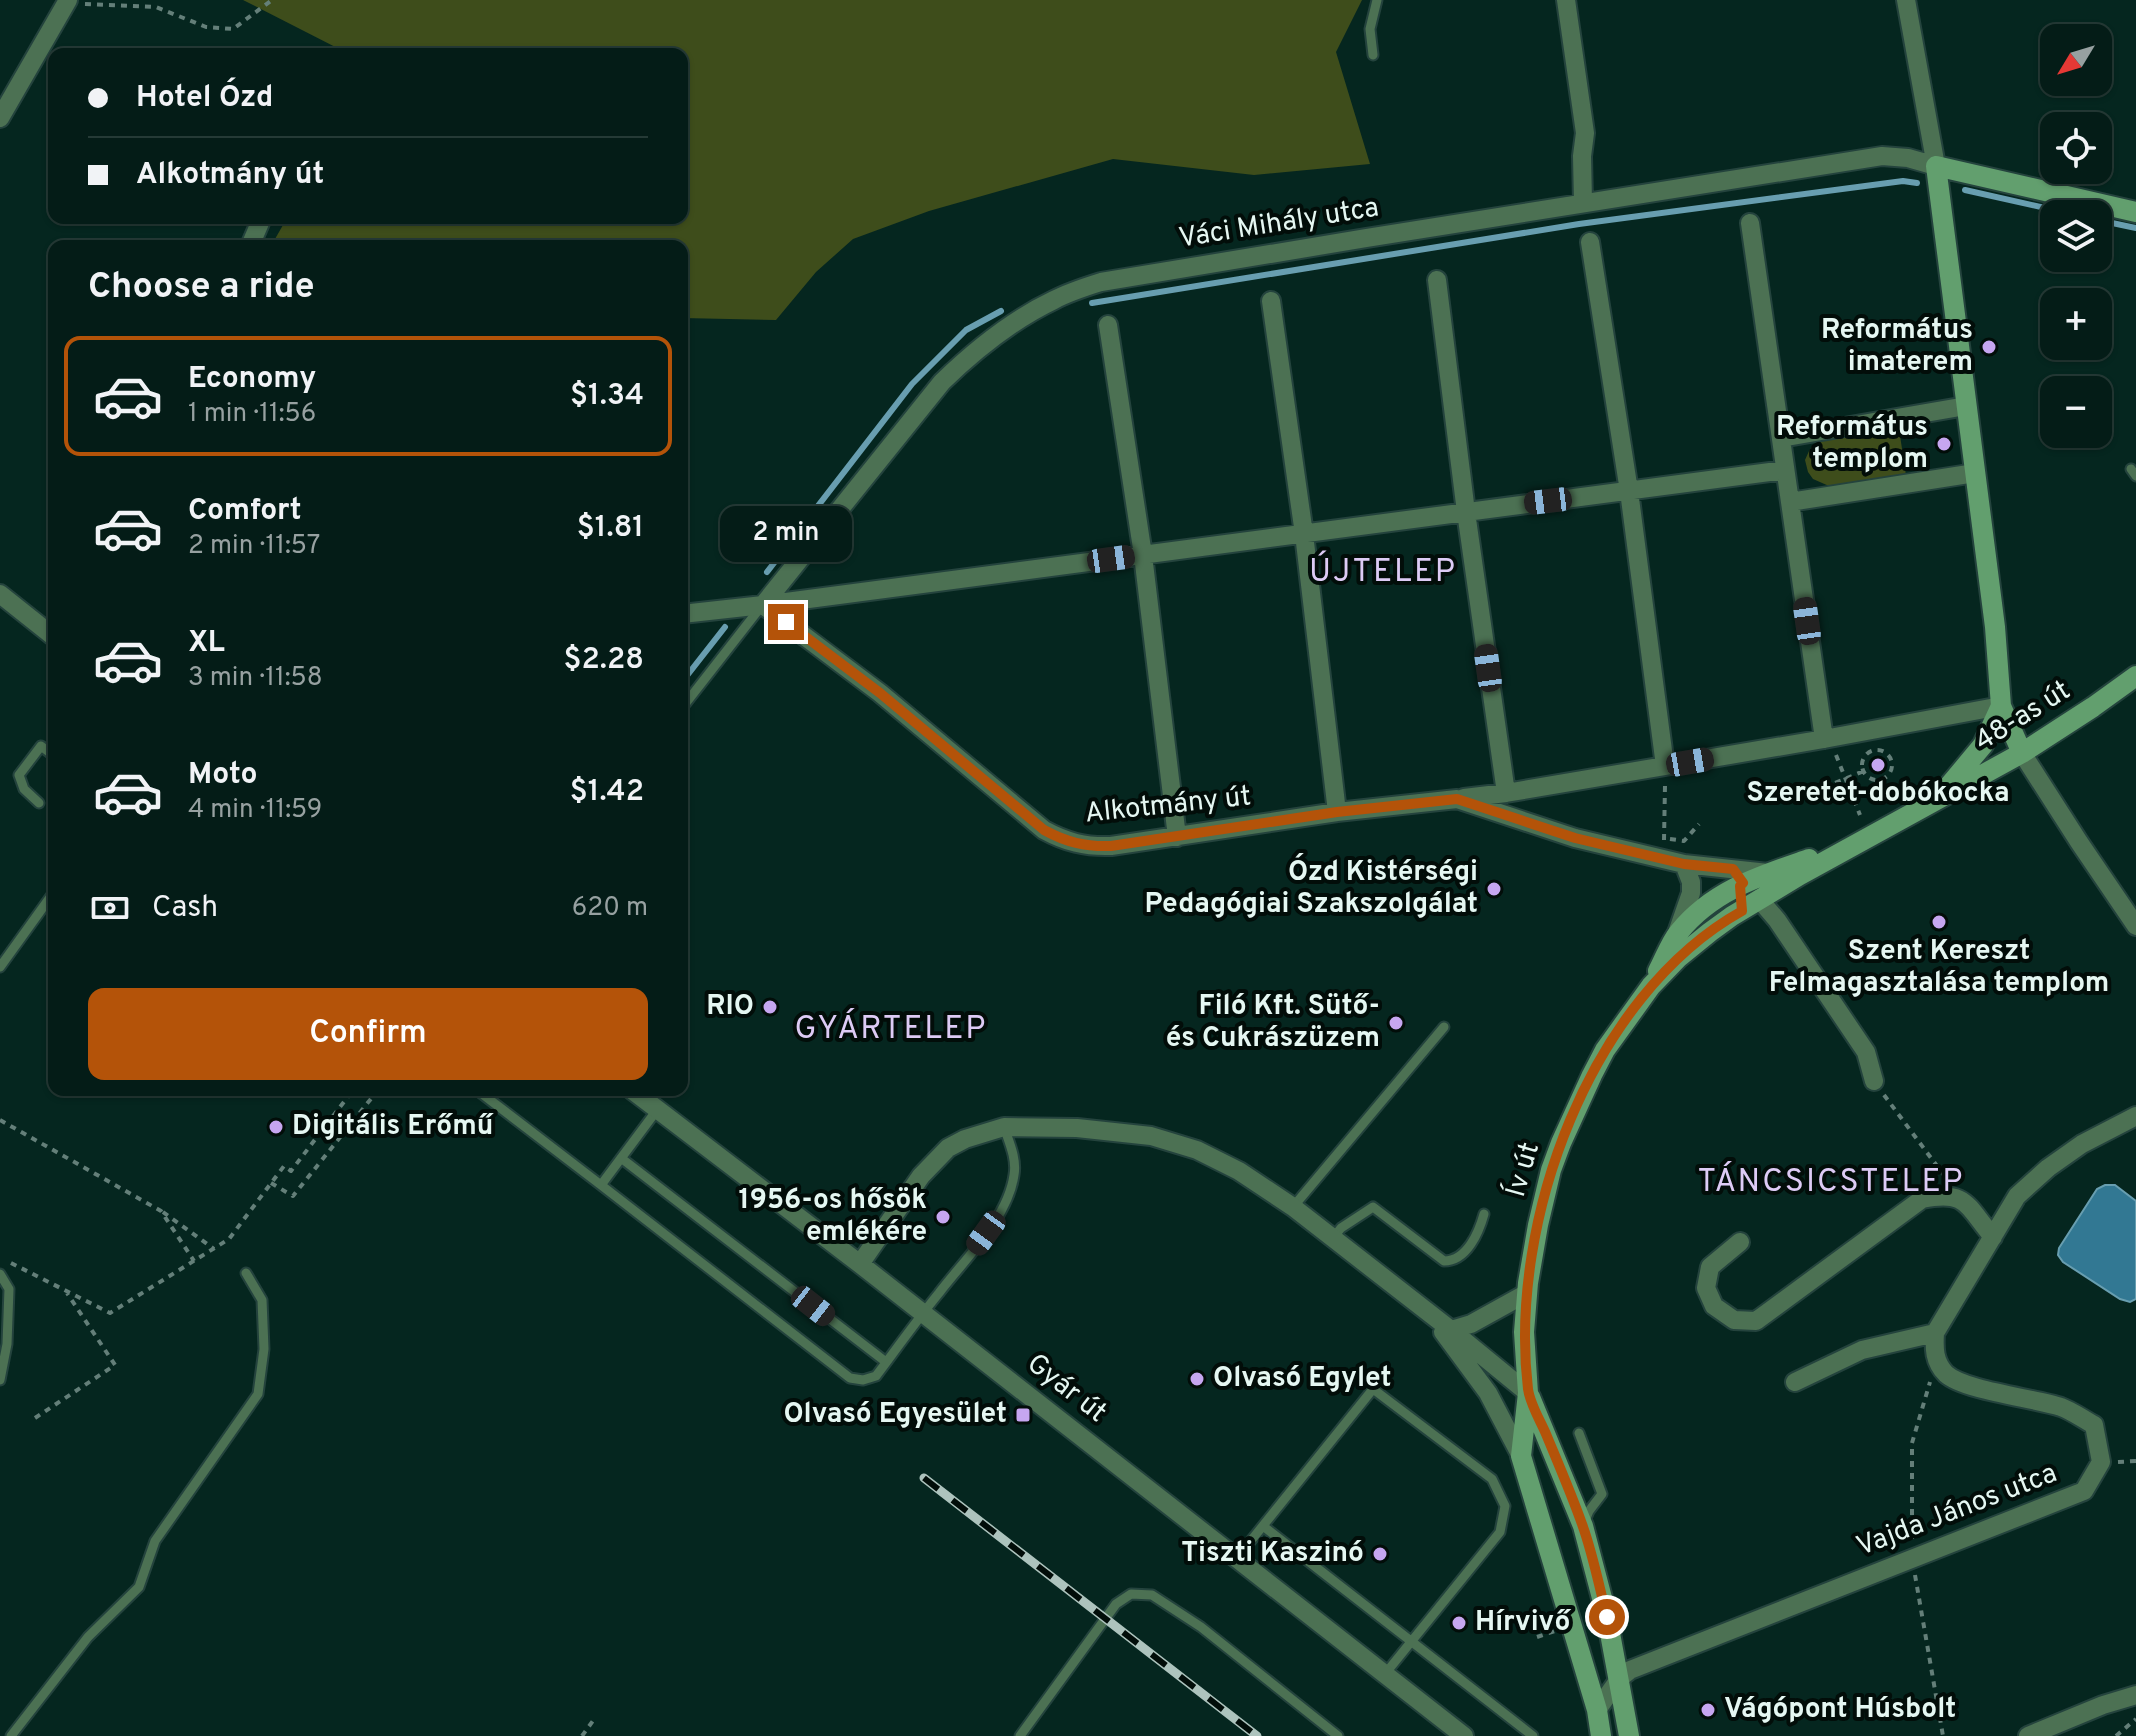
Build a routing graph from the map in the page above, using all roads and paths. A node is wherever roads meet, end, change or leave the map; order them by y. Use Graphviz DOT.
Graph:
graph roads {
  1 [pos="272,0"];
  2 [pos="1377,0"];
  3 [pos="1566,0"];
  4 [pos="1906,0"];
  5 [pos="68,2"];
  6 [pos="1373,55"];
  7 [pos="0,118"];
  8 [pos="1936,166"];
  9 [pos="1583,202"];
  10 [pos="2136,212"];
  11 [pos="1750,223"];
  12 [pos="1590,242"];
  13 [pos="1437,280"];
  14 [pos="1271,301"];
  15 [pos="1108,325"];
  16 [pos="1966,406"];
  17 [pos="1781,438"];
  18 [pos="1785,470"];
  19 [pos="1975,473"];
  20 [pos="1629,491"];
  21 [pos="1790,502"];
  22 [pos="1466,512"];
  23 [pos="1304,534"];
  24 [pos="1143,555"];
  25 [pos="0,594"];
  26 [pos="763,605"];
  27 [pos="688,613"];
  28 [pos="48,632"];
  29 [pos="2136,676"];
  30 [pos="688,700"];
  31 [pos="2001,706"];
  32 [pos="1826,739"];
  33 [pos="48,751"];
  34 [pos="2022,753"];
  35 [pos="1665,766"];
  36 [pos="1864,771"];
  37 [pos="1845,779"];
  38 [pos="1813,792"];
  39 [pos="1506,793"];
  40 [pos="1457,799"];
  41 [pos="1936,802"];
  42 [pos="39,803"];
  43 [pos="1337,812"];
  44 [pos="1860,815"];
  45 [pos="1699,824"];
  46 [pos="1887,827"];
  47 [pos="1177,837"];
  48 [pos="1664,839"];
  49 [pos="1664,859"];
  50 [pos="1684,864"];
  51 [pos="1738,876"];
  52 [pos="48,900"];
  53 [pos="1751,905"];
  54 [pos="2136,926"];
  55 [pos="1677,933"];
  56 [pos="0,967"];
  57 [pos="1651,986"];
  58 [pos="1444,1027"];
  59 [pos="1874,1081"];
  60 [pos="348,1096"];
  61 [pos="373,1096"];
  62 [pos="485,1096"];
  63 [pos="640,1096"];
  64 [pos="657,1110"];
  65 [pos="2136,1116"];
  66 [pos="0,1120"];
  67 [pos="1004,1127"];
  68 [pos="621,1158"];
  69 [pos="271,1183"];
  70 [pos="601,1185"];
  71 [pos="1962,1199"];
  72 [pos="1293,1207"];
  73 [pos="161,1211"];
  74 [pos="1484,1214"];
  75 [pos="1993,1237"];
  76 [pos="1333,1238"];
  77 [pos="1740,1242"];
  78 [pos="214,1249"];
  79 [pos="0,1258"];
  80 [pos="194,1261"];
  81 [pos="860,1264"];
  82 [pos="246,1273"];
  83 [pos="0,1274"];
  84 [pos="65,1291"];
  85 [pos="1527,1293"];
  86 [pos="923,1313"];
  87 [pos="1432,1317"];
  88 [pos="1451,1330"];
  89 [pos="1935,1333"];
  90 [pos="1937,1361"];
  91 [pos="886,1362"];
  92 [pos="0,1380"];
  93 [pos="1795,1382"];
  94 [pos="1528,1393"];
  95 [pos="35,1418"];
  96 [pos="1579,1433"];
  97 [pos="1521,1456"];
  98 [pos="1263,1526"];
  99 [pos="1583,1526"];
  100 [pos="1237,1558"];
  101 [pos="1912,1559"];
  102 [pos="1557,1630"];
  103 [pos="1537,1637"];
  104 [pos="1411,1641"];
  105 [pos="1385,1674"];
  106 [pos="1620,1678"];
  107 [pos="2136,1695"];
  108 [pos="1597,1710"];
  109 [pos="595,1718"];
  110 [pos="2136,1719"];
  111 [pos="1458,1734"];
  112 [pos="11,1736"];
  113 [pos="582,1736"];
  114 [pos="1020,1736"];
  115 [pos="1338,1736"];
  116 [pos="1533,1736"];
  117 [pos="1601,1736"];
  118 [pos="1629,1736"];
  119 [pos="1943,1736"];
  120 [pos="2028,1736"];
  121 [pos="2116,1736"];
  1 -- 5 [label="path"];
  2 -- 6 [label="lane"];
  3 -- 9 [label="street"];
  4 -- 8 [label="street"];
  5 -- 7 [label="street"];
  8 -- 9 [label="street, Váci Mihály utca"];
  8 -- 10 [label="main road"];
  8 -- 16 [label="main road"];
  9 -- 26 [label="street, Váci Mihály utca"];
  11 -- 17 [label="street"];
  12 -- 20 [label="street"];
  13 -- 22 [label="street"];
  14 -- 23 [label="street"];
  15 -- 24 [label="street"];
  16 -- 17 [label="street"];
  16 -- 19 [label="main road"];
  17 -- 18 [label="street"];
  18 -- 20 [label="street"];
  18 -- 21 [label="street"];
  19 -- 21 [label="street"];
  19 -- 31 [label="main road"];
  20 -- 22 [label="street"];
  20 -- 35 [label="street"];
  21 -- 32 [label="street"];
  22 -- 23 [label="street"];
  22 -- 39 [label="street"];
  23 -- 24 [label="street"];
  23 -- 43 [label="street"];
  24 -- 26 [label="street"];
  24 -- 47 [label="street"];
  25 -- 28 [label="street"];
  26 -- 27 [label="street"];
  26 -- 30 [label="lane"];
  26 -- 47 [label="street, Alkotmány út"];
  29 -- 34 [label="main road, 48-as út"];
  31 -- 32 [label="street"];
  31 -- 34 [label="main road"];
  31 -- 41 [label="main road"];
  32 -- 35 [label="street"];
  32 -- 37 [label="path"];
  33 -- 42 [label="lane"];
  34 -- 41 [label="main road, 48-as út"];
  34 -- 54 [label="street"];
  35 -- 39 [label="street"];
  35 -- 48 [label="path"];
  36 -- 36 [label="path"];
  36 -- 37 [label="path"];
  37 -- 38 [label="path"];
  37 -- 44 [label="path"];
  39 -- 40 [label="street"];
  40 -- 43 [label="street, Alkotmány út"];
  40 -- 49 [label="street, Alkotmány út"];
  41 -- 46 [label="main road, Ív út"];
  43 -- 47 [label="street, Alkotmány út"];
  45 -- 48 [label="path"];
  46 -- 51 [label="main road, Ív út"];
  46 -- 53 [label="main road, Ív út"];
  48 -- 49 [label="path"];
  49 -- 50 [label="street, Alkotmány út"];
  50 -- 51 [label="street, Alkotmány út"];
  50 -- 55 [label="street"];
  51 -- 53 [label="street"];
  51 -- 55 [label="main road, Ív út"];
  52 -- 56 [label="lane"];
  53 -- 57 [label="main road, Ív út"];
  53 -- 59 [label="street"];
  55 -- 57 [label="main road, Ív út"];
  57 -- 85 [label="main road, Ív út"];
  58 -- 72 [label="lane"];
  59 -- 71 [label="path"];
  60 -- 69 [label="path"];
  61 -- 69 [label="path"];
  62 -- 70 [label="lane"];
  63 -- 64 [label="street, Gyár út"];
  64 -- 68 [label="lane"];
  64 -- 81 [label="street, Gyár út"];
  65 -- 75 [label="street"];
  66 -- 73 [label="path"];
  67 -- 72 [label="street"];
  67 -- 81 [label="street"];
  67 -- 86 [label="lane"];
  68 -- 70 [label="lane"];
  68 -- 91 [label="lane"];
  69 -- 78 [label="path"];
  70 -- 91 [label="lane"];
  71 -- 75 [label="street"];
  71 -- 77 [label="street"];
  72 -- 76 [label="street"];
  73 -- 78 [label="path"];
  73 -- 80 [label="path"];
  74 -- 76 [label="lane"];
  75 -- 89 [label="street"];
  76 -- 87 [label="street"];
  78 -- 80 [label="path"];
  79 -- 84 [label="path"];
  80 -- 84 [label="path"];
  81 -- 86 [label="street, Gyár út"];
  82 -- 112 [label="lane"];
  83 -- 92 [label="lane"];
  84 -- 95 [label="path"];
  85 -- 88 [label="street"];
  85 -- 94 [label="main road, Ív út"];
  86 -- 91 [label="lane"];
  86 -- 100 [label="street, Gyár út"];
  87 -- 88 [label="street"];
  87 -- 97 [label="street"];
  88 -- 94 [label="street"];
  89 -- 90 [label="street"];
  89 -- 93 [label="street"];
  90 -- 101 [label="path"];
  90 -- 101 [label="street, Vajda János utca"];
  94 -- 97 [label="main road"];
  94 -- 99 [label="main road"];
  96 -- 99 [label="lane"];
  97 -- 108 [label="main road"];
  98 -- 100 [label="lane"];
  98 -- 104 [label="lane"];
  98 -- 104 [label="lane"];
  99 -- 106 [label="main road"];
  100 -- 105 [label="street, Gyár út"];
  101 -- 106 [label="street, Vajda János utca"];
  101 -- 119 [label="path"];
  102 -- 103 [label="path"];
  104 -- 105 [label="lane"];
  104 -- 116 [label="lane"];
  105 -- 111 [label="street, Gyár út"];
  106 -- 108 [label="street, Vajda János utca"];
  106 -- 118 [label="main road"];
  107 -- 120 [label="street"];
  108 -- 117 [label="main road"];
  109 -- 113 [label="path"];
  110 -- 121 [label="path"];
  114 -- 115 [label="lane"];
}
